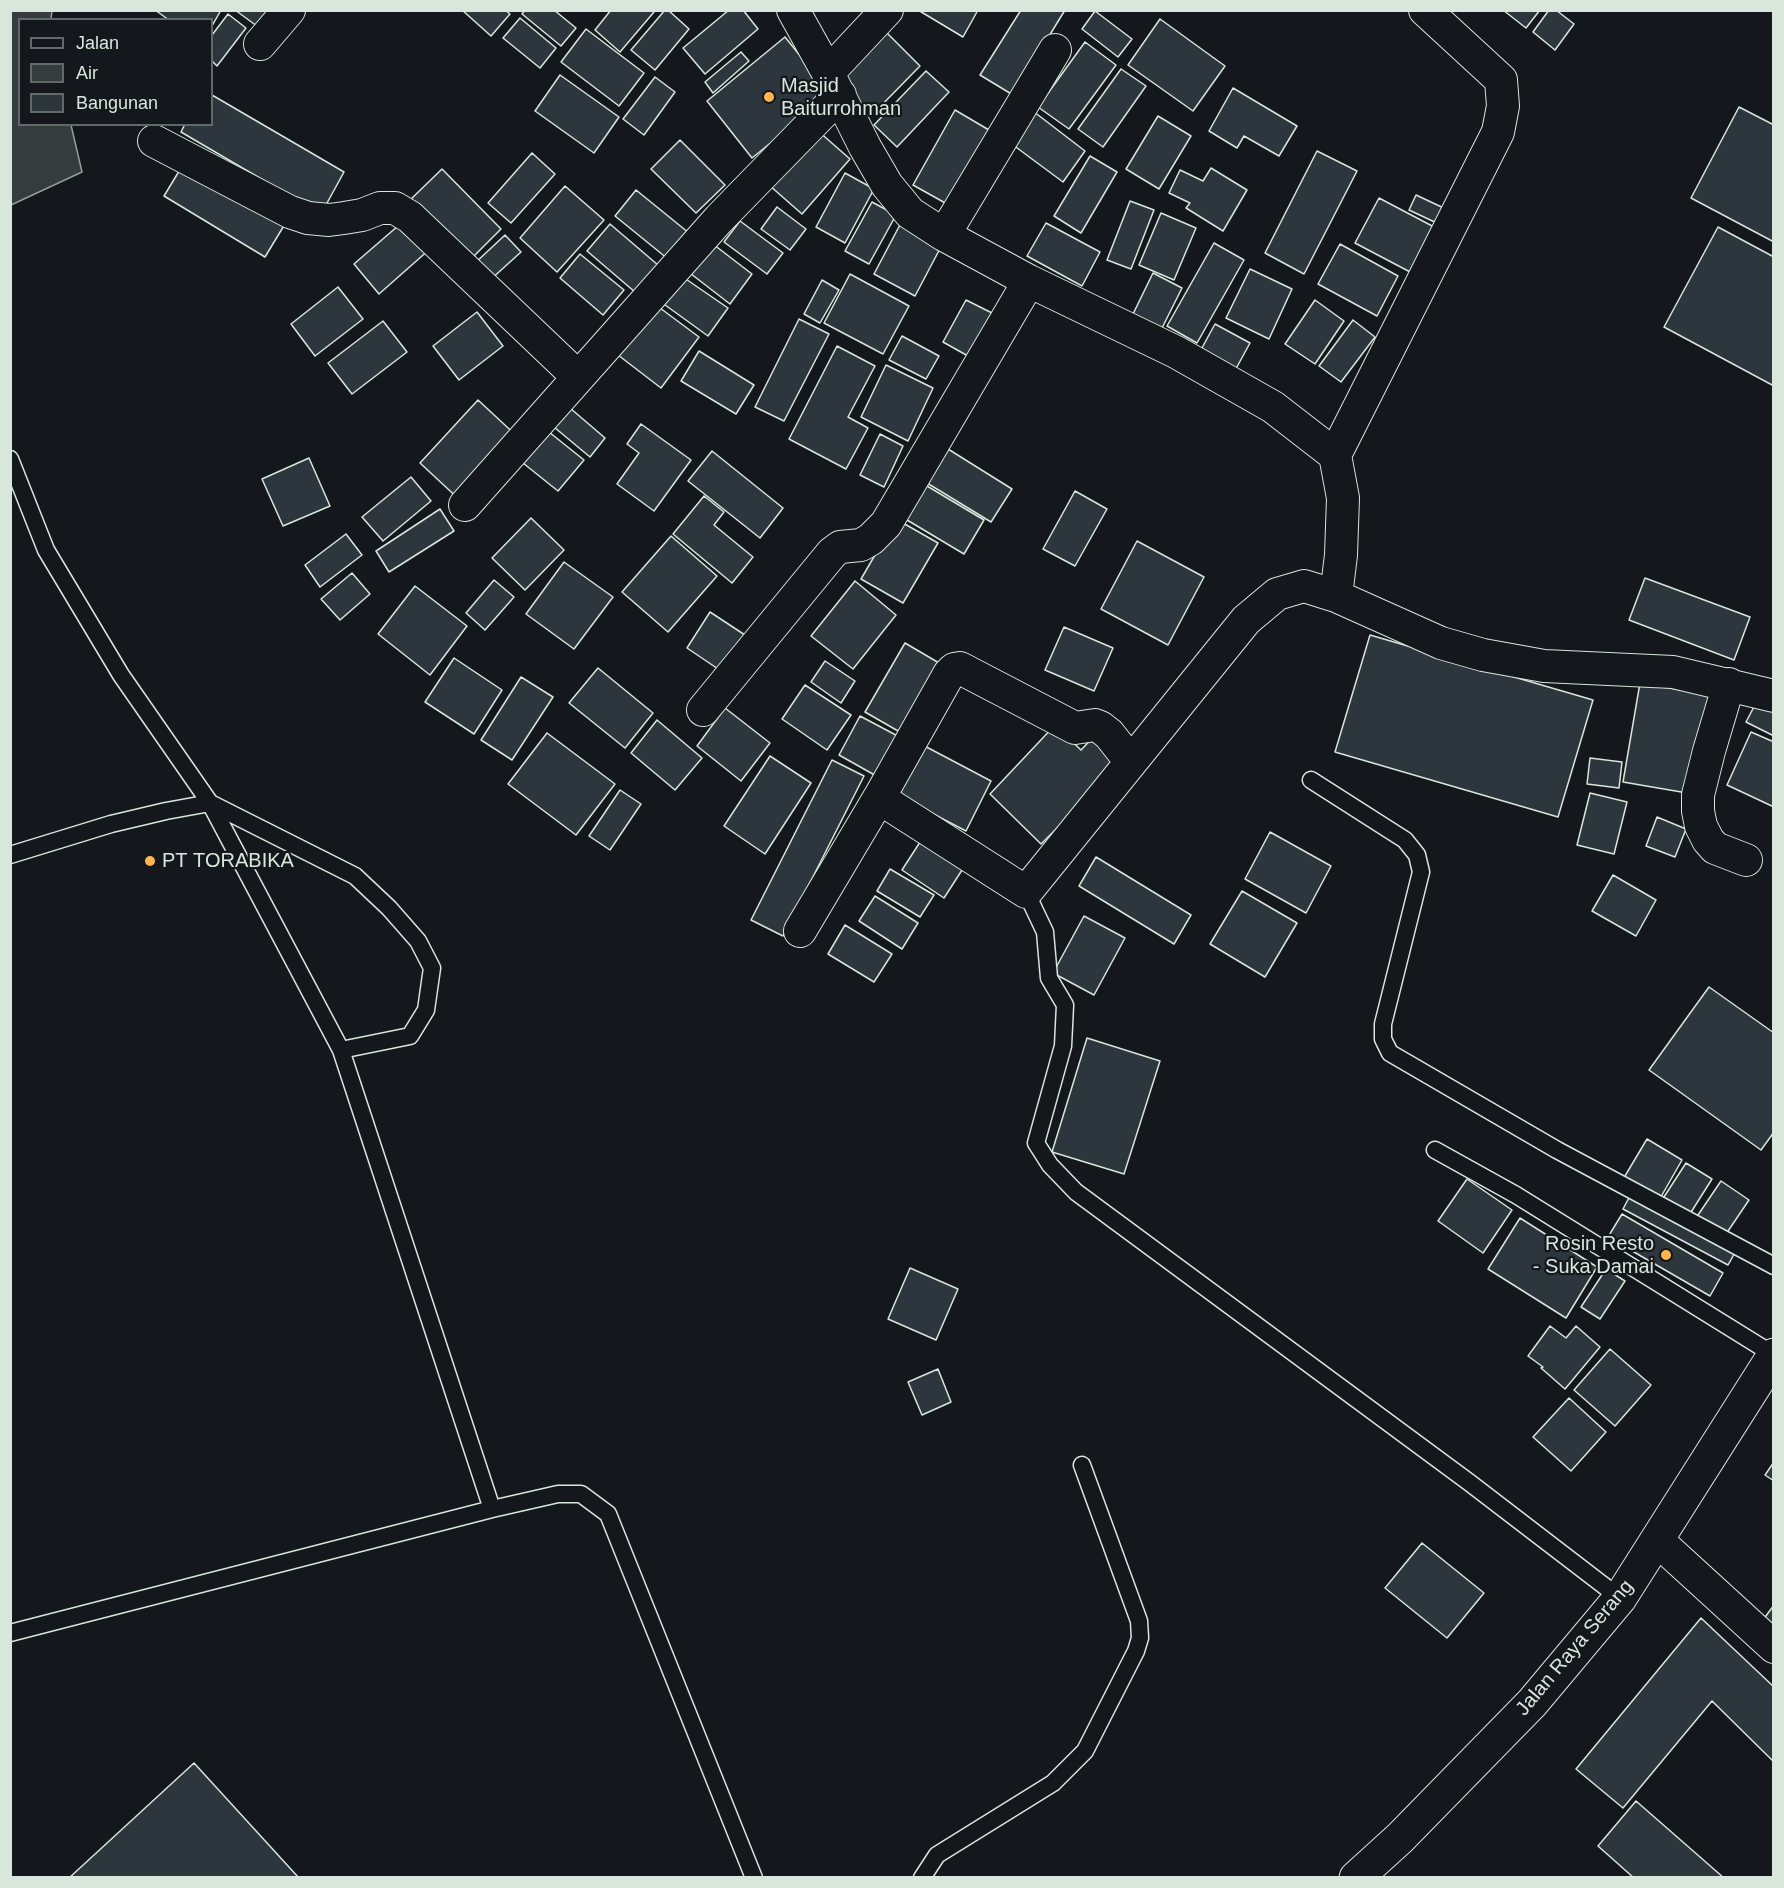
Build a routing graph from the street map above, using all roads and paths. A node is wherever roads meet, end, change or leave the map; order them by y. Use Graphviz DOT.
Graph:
graph roads {
  1 [pos="289,10"];
  2 [pos="793,10"];
  3 [pos="886,10"];
  4 [pos="1425,10"];
  5 [pos="260,44"];
  6 [pos="1055,50"];
  7 [pos="834,84"];
  8 [pos="154,141"];
  9 [pos="944,235"];
  10 [pos="1029,281"];
  11 [pos="578,377"];
  12 [pos="1335,455"];
  13 [pos="10,459"];
  14 [pos="465,505"];
  15 [pos="1336,596"];
  16 [pos="1729,684"];
  17 [pos="1773,696"];
  18 [pos="702,710"];
  19 [pos="1131,762"];
  20 [pos="1311,780"];
  21 [pos="879,798"];
  22 [pos="210,803"];
  23 [pos="10,855"];
  24 [pos="1746,860"];
  25 [pos="1026,892"];
  26 [pos="800,931"];
  27 [pos="341,1050"];
  28 [pos="1435,1150"];
  29 [pos="1773,1266"];
  30 [pos="1773,1355"];
  31 [pos="1082,1465"];
  32 [pos="492,1509"];
  33 [pos="1658,1540"];
  34 [pos="1620,1598"];
  35 [pos="10,1633"];
  36 [pos="1773,1647"];
  37 [pos="754,1878"];
  38 [pos="922,1878"];
  39 [pos="1356,1878"];
  1 -- 5 [label="street"];
  2 -- 7 [label="street"];
  3 -- 7 [label="street"];
  4 -- 12 [label="street"];
  6 -- 9 [label="street"];
  7 -- 9 [label="street"];
  7 -- 11 [label="street"];
  8 -- 11 [label="street"];
  9 -- 10 [label="street"];
  10 -- 12 [label="street"];
  10 -- 18 [label="street"];
  11 -- 14 [label="street"];
  12 -- 15 [label="street"];
  13 -- 22 [label="lane"];
  15 -- 16 [label="street"];
  15 -- 19 [label="street"];
  16 -- 17 [label="street"];
  16 -- 24 [label="street"];
  19 -- 21 [label="street"];
  19 -- 25 [label="street"];
  20 -- 29 [label="lane"];
  21 -- 25 [label="street"];
  21 -- 26 [label="street"];
  22 -- 23 [label="lane"];
  22 -- 27 [label="lane"];
  22 -- 27 [label="lane"];
  25 -- 34 [label="lane"];
  27 -- 32 [label="lane"];
  28 -- 30 [label="lane"];
  30 -- 33 [label="highway, Jalan Raya Serang"];
  31 -- 38 [label="lane"];
  32 -- 35 [label="lane"];
  32 -- 37 [label="lane"];
  33 -- 34 [label="highway, Jalan Raya Serang"];
  33 -- 36 [label="street"];
  34 -- 39 [label="highway, Jalan Raya Serang"];
}
